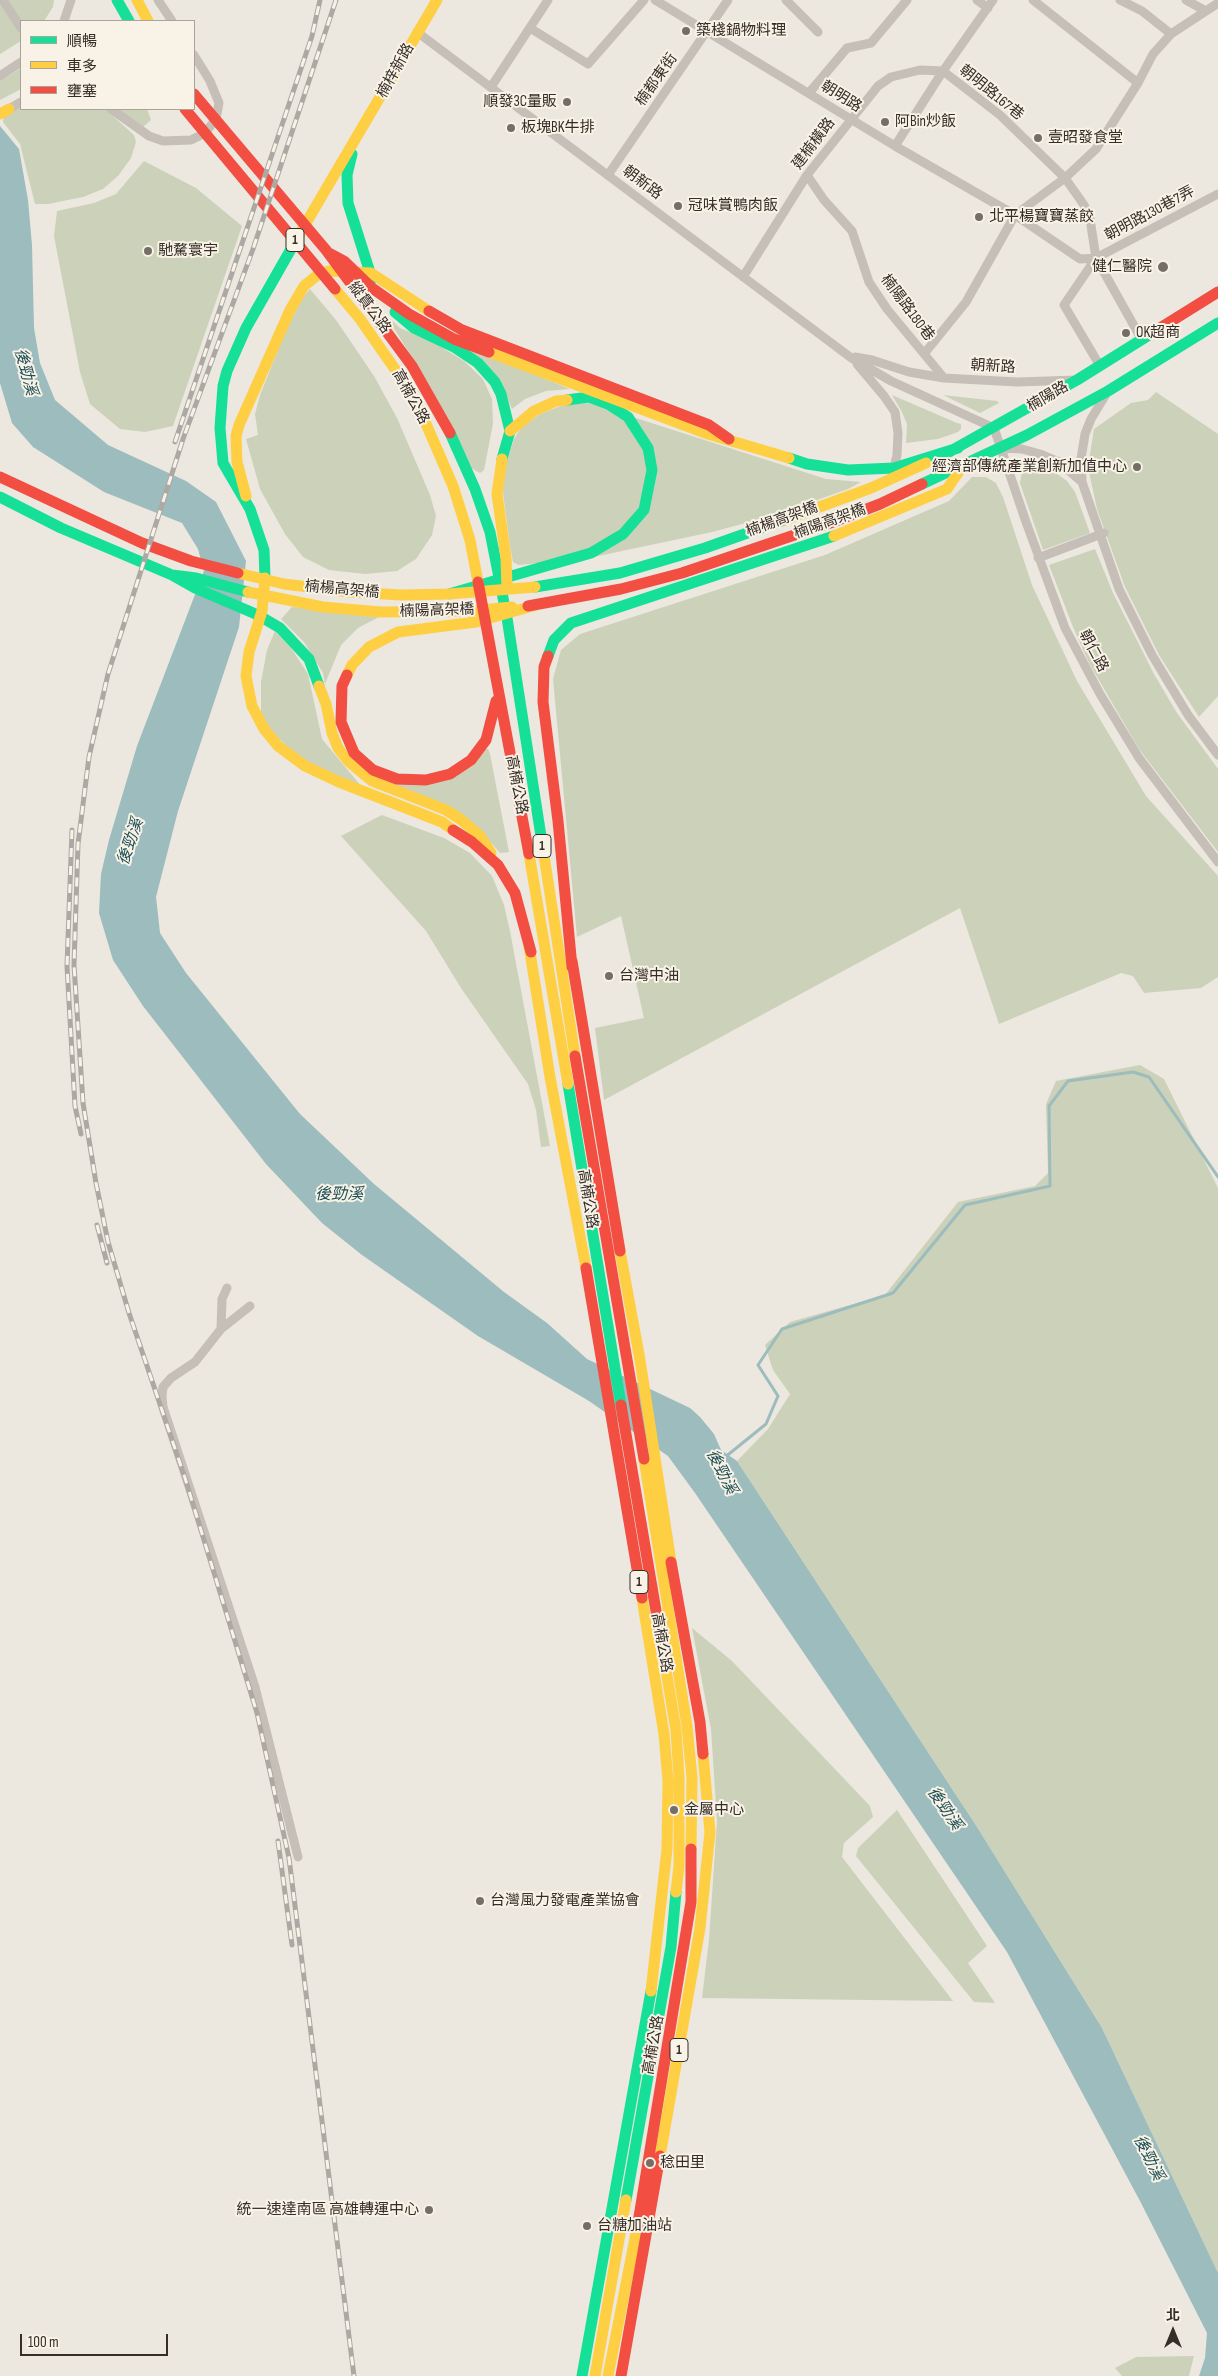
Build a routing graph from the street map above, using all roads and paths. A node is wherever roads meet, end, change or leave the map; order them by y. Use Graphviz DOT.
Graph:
graph roads {
  1 [pos="3,0"];
  2 [pos="71,0"];
  3 [pos="117,0"];
  4 [pos="137,0"];
  5 [pos="158,0"];
  6 [pos="437,0"];
  7 [pos="548,0"];
  8 [pos="644,0"];
  9 [pos="655,0"];
  10 [pos="728,0"];
  11 [pos="786,0"];
  12 [pos="977,0"];
  13 [pos="993,0"];
  14 [pos="1033,0"];
  15 [pos="1120,0"];
  16 [pos="1186,0"];
  17 [pos="903,1"];
  18 [pos="1218,3"];
  19 [pos="988,8"];
  20 [pos="1204,10"];
  21 [pos="64,20"];
  22 [pos="128,20"];
  23 [pos="147,20"];
  24 [pos="171,20"];
  25 [pos="20,26"];
  26 [pos="530,28"];
  27 [pos="417,32"];
  28 [pos="707,32"];
  29 [pos="818,32"];
  30 [pos="1172,34"];
  31 [pos="195,57"];
  32 [pos="20,63"];
  33 [pos="943,71"];
  34 [pos="0,76"];
  35 [pos="1138,83"];
  36 [pos="491,87"];
  37 [pos="808,92"];
  38 [pos="195,95"];
  39 [pos="20,103"];
  40 [pos="112,110"];
  41 [pos="186,110"];
  42 [pos="4,112"];
  43 [pos="850,119"];
  44 [pos="355,142"];
  45 [pos="895,146"];
  46 [pos="608,175"];
  47 [pos="807,175"];
  48 [pos="1065,178"];
  49 [pos="1218,194"];
  50 [pos="1015,215"];
  51 [pos="326,250"];
  52 [pos="1096,258"];
  53 [pos="371,273"];
  54 [pos="743,276"];
  55 [pos="1218,292"];
  56 [pos="1218,323"];
  57 [pos="1142,340"];
  58 [pos="924,354"];
  59 [pos="850,356"];
  60 [pos="412,366"];
  61 [pos="1100,366"];
  62 [pos="944,378"];
  63 [pos="1077,380"];
  64 [pos="1108,391"];
  65 [pos="994,428"];
  66 [pos="510,431"];
  67 [pos="729,439"];
  68 [pos="1002,448"];
  69 [pos="962,467"];
  70 [pos="893,473"];
  71 [pos="0,477"];
  72 [pos="1082,482"];
  73 [pos="0,497"];
  74 [pos="880,504"];
  75 [pos="250,509"];
  76 [pos="1102,534"];
  77 [pos="1038,558"];
  78 [pos="172,575"];
  79 [pos="449,594"];
  80 [pos="536,605"];
  81 [pos="507,618"];
  82 [pos="498,691"];
  83 [pos="1218,755"];
  84 [pos="1218,862"];
  85 [pos="498,865"];
  86 [pos="546,943"];
  87 [pos="529,946"];
  88 [pos="560,961"];
  89 [pos="572,961"];
  90 [pos="544,989"];
  91 [pos="572,996"];
  92 [pos="577,1030"];
  93 [pos="559,1034"];
  94 [pos="542,1035"];
  95 [pos="227,1288"];
  96 [pos="250,1306"];
  97 [pos="221,1329"];
  98 [pos="298,1857"];
  99 [pos="582,2376"];
  100 [pos="595,2376"];
  101 [pos="608,2376"];
  102 [pos="621,2376"];
  1 -- 25 [label="street"];
  2 -- 21 [label="street"];
  3 -- 22 [label="main road"];
  4 -- 23 [label="main road"];
  5 -- 24 [label="street"];
  6 -- 27 [label="main road, 楠梓新路"];
  7 -- 26 [label="street"];
  8 -- 26 [label="street"];
  9 -- 28 [label="street, 朝明路"];
  10 -- 28 [label="street, 楠都東街"];
  11 -- 29 [label="street"];
  12 -- 19 [label="street"];
  13 -- 19 [label="street"];
  14 -- 35 [label="street"];
  15 -- 30 [label="street"];
  16 -- 20 [label="street"];
  17 -- 37 [label="street"];
  18 -- 20 [label="street"];
  19 -- 33 [label="street"];
  20 -- 30 [label="street"];
  26 -- 36 [label="street"];
  27 -- 36 [label="street, 朝新路"];
  27 -- 44 [label="main road, 楠梓新路"];
  28 -- 37 [label="street, 朝明路"];
  28 -- 46 [label="street, 楠都東街"];
  30 -- 35 [label="street"];
  31 -- 40 [label="street"];
  32 -- 34 [label="street"];
  33 -- 43 [label="street, 建楠橫路"];
  33 -- 45 [label="street, 朝明路167巷"];
  33 -- 48 [label="street, 朝明路167巷"];
  35 -- 48 [label="street"];
  36 -- 46 [label="street, 朝新路"];
  37 -- 43 [label="street, 朝明路"];
  38 -- 51 [label="main road, 1"];
  39 -- 42 [label="street"];
  41 -- 82 [label="main road, 高楠公路 / 1"];
  43 -- 45 [label="street, 朝明路"];
  43 -- 47 [label="street, 建楠橫路"];
  44 -- 53 [label="main road"];
  44 -- 75 [label="main road"];
  45 -- 50 [label="street, 朝明路"];
  46 -- 54 [label="street, 朝新路"];
  47 -- 54 [label="street, 建楠橫路"];
  47 -- 58 [label="street, 楠陽路180巷"];
  48 -- 50 [label="street"];
  48 -- 52 [label="street, 朝明路167巷"];
  49 -- 52 [label="street, 朝明路130巷7弄"];
  50 -- 52 [label="street, 朝明路"];
  50 -- 58 [label="street"];
  51 -- 60 [label="main road, 縱貫公路 / 1"];
  51 -- 67 [label="main road"];
  52 -- 57 [label="street"];
  52 -- 61 [label="street"];
  53 -- 66 [label="main road"];
  53 -- 67 [label="main road"];
  53 -- 75 [label="main road"];
  54 -- 59 [label="street, 朝新路"];
  55 -- 57 [label="main road, 楠陽路"];
  56 -- 64 [label="main road, 楠陽路"];
  57 -- 61 [label="main road, 楠陽路"];
  58 -- 62 [label="street, 楠陽路180巷"];
  59 -- 62 [label="street, 朝新路"];
  59 -- 65 [label="street, 朝新路"];
  59 -- 70 [label="street, 朝新路"];
  60 -- 81 [label="main road, 高楠公路 / 1"];
  61 -- 63 [label="main road, 楠陽路"];
  62 -- 63 [label="street, 朝新路"];
  63 -- 65 [label="main road, 楠陽路"];
  64 -- 68 [label="main road, 楠陽路"];
  64 -- 72 [label="street"];
  65 -- 68 [label="street, 朝仁路"];
  65 -- 70 [label="main road, 楠陽路"];
  66 -- 79 [label="main road"];
  66 -- 81 [label="main road"];
  67 -- 70 [label="main road"];
  68 -- 69 [label="main road, 楠陽路"];
  68 -- 72 [label="street"];
  68 -- 77 [label="street, 朝仁路"];
  69 -- 74 [label="main road, 楠陽路"];
  69 -- 89 [label="main road"];
  70 -- 79 [label="main road, 楠楊高架橋"];
  71 -- 79 [label="main road, 楠楊高架橋"];
  72 -- 76 [label="street"];
  73 -- 78 [label="main road, 楠陽高架橋"];
  74 -- 80 [label="main road, 楠陽高架橋"];
  75 -- 85 [label="main road"];
  76 -- 77 [label="street"];
  76 -- 83 [label="street"];
  77 -- 84 [label="street, 朝仁路"];
  78 -- 80 [label="main road, 楠陽高架橋"];
  78 -- 85 [label="main road"];
  80 -- 82 [label="main road"];
  81 -- 88 [label="main road, 高楠公路 / 1"];
  82 -- 86 [label="main road, 高楠公路 / 1"];
  85 -- 87 [label="main road"];
  86 -- 90 [label="main road"];
  86 -- 93 [label="main road, 高楠公路 / 1"];
  87 -- 90 [label="main road"];
  87 -- 94 [label="main road, 高楠公路 / 1"];
  88 -- 91 [label="main road"];
  88 -- 92 [label="main road, 高楠公路 / 1"];
  89 -- 91 [label="main road"];
  89 -- 92 [label="main road, 高楠公路 / 1"];
  90 -- 93 [label="main road"];
  90 -- 94 [label="main road"];
  91 -- 92 [label="main road"];
  92 -- 101 [label="main road, 高楠公路 / 1"];
  92 -- 102 [label="main road, 高楠公路 / 1"];
  93 -- 100 [label="main road, 高楠公路 / 1"];
  94 -- 99 [label="main road, 高楠公路 / 1"];
  95 -- 97 [label="street"];
  96 -- 97 [label="street"];
  97 -- 98 [label="street"];
}
